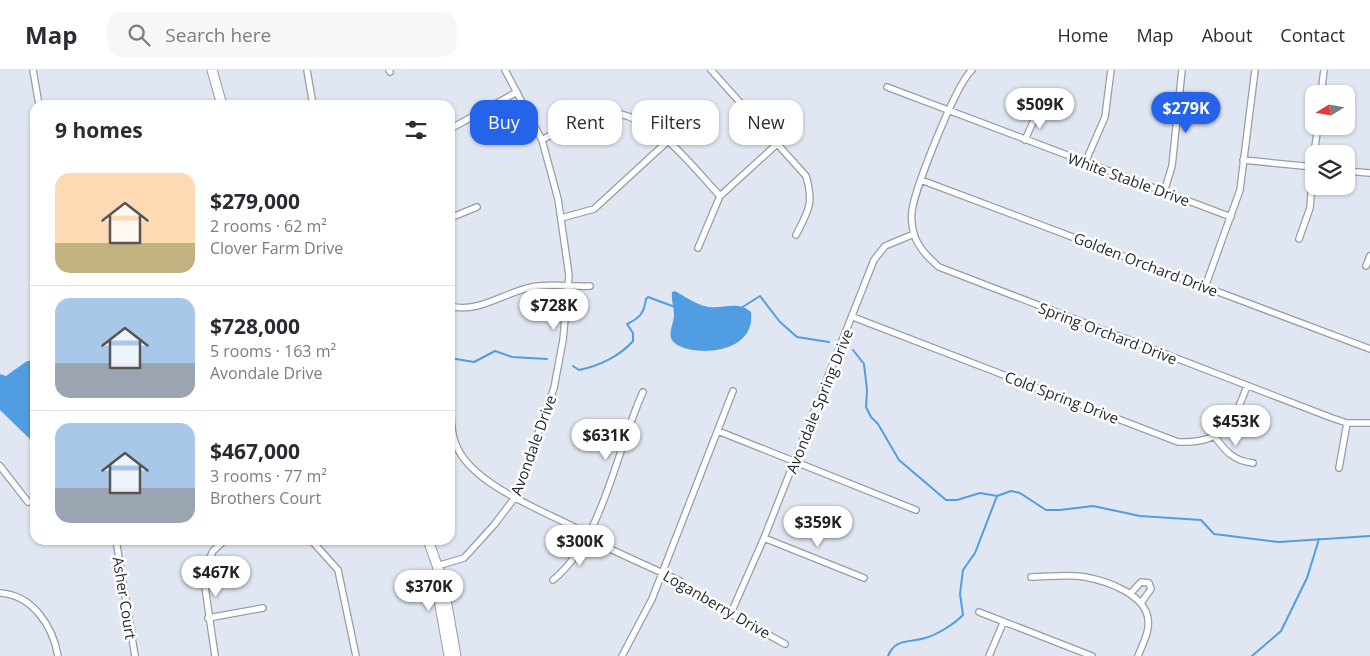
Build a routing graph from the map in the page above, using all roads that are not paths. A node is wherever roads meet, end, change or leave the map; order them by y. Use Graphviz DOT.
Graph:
graph roads {
  1 [pos="33,70"];
  2 [pos="212,70"];
  3 [pos="307,70"];
  4 [pos="505,70"];
  5 [pos="711,70"];
  6 [pos="972,70"];
  7 [pos="1111,70"];
  8 [pos="1182,70"];
  9 [pos="1254,70"];
  10 [pos="1324,70"];
  11 [pos="1323,85"];
  12 [pos="887,87"];
  13 [pos="517,92"];
  14 [pos="38,100"];
  15 [pos="221,100"];
  16 [pos="312,100"];
  17 [pos="738,100"];
  18 [pos="949,111"];
  19 [pos="1036,113"];
  20 [pos="632,120"];
  21 [pos="455,125"];
  22 [pos="542,140"];
  23 [pos="1025,140"];
  24 [pos="664,145"];
  25 [pos="672,145"];
  26 [pos="776,145"];
  27 [pos="778,145"];
  28 [pos="1243,160"];
  29 [pos="1085,163"];
  30 [pos="1305,166"];
  31 [pos="1355,171"];
  32 [pos="1370,173"];
  33 [pos="921,180"];
  34 [pos="1164,192"];
  35 [pos="1311,195"];
  36 [pos="720,196"];
  37 [pos="477,206"];
  38 [pos="455,216"];
  39 [pos="1231,217"];
  40 [pos="561,218"];
  41 [pos="914,234"];
  42 [pos="796,235"];
  43 [pos="1299,239"];
  44 [pos="698,248"];
  45 [pos="1370,256"];
  46 [pos="1366,266"];
  47 [pos="590,286"];
  48 [pos="569,287"];
  49 [pos="1206,287"];
  50 [pos="455,308"];
  51 [pos="853,317"];
  52 [pos="1370,349"];
  53 [pos="1247,386"];
  54 [pos="644,392"];
  55 [pos="733,392"];
  56 [pos="1347,423"];
  57 [pos="1370,423"];
  58 [pos="718,431"];
  59 [pos="1215,437"];
  60 [pos="455,440"];
  61 [pos="794,462"];
  62 [pos="1253,463"];
  63 [pos="0,466"];
  64 [pos="1339,468"];
  65 [pos="516,496"];
  66 [pos="28,502"];
  67 [pos="916,510"];
  68 [pos="586,538"];
  69 [pos="764,538"];
  70 [pos="117,545"];
  71 [pos="220,545"];
  72 [pos="316,545"];
  73 [pos="430,545"];
  74 [pos="437,566"];
  75 [pos="662,572"];
  76 [pos="1031,577"];
  77 [pos="864,578"];
  78 [pos="553,580"];
  79 [pos="0,593"];
  80 [pos="1130,594"];
  81 [pos="1141,604"];
  82 [pos="263,608"];
  83 [pos="978,612"];
  84 [pos="731,613"];
  85 [pos="208,618"];
  86 [pos="1003,623"];
  87 [pos="785,644"];
  88 [pos="58,656"];
  89 [pos="135,656"];
  90 [pos="216,656"];
  91 [pos="356,656"];
  92 [pos="450,656"];
  93 [pos="456,656"];
  94 [pos="622,656"];
  95 [pos="989,656"];
  96 [pos="1092,656"];
  97 [pos="1138,656"];
  1 -- 14 [label="street"];
  2 -- 15 [label="street"];
  3 -- 16 [label="street"];
  4 -- 13 [label="street, Avondale Drive"];
  5 -- 17 [label="street"];
  6 -- 18 [label="street, Spring Orchard Drive"];
  7 -- 29 [label="street"];
  8 -- 34 [label="street"];
  9 -- 28 [label="street"];
  10 -- 11 [label="street"];
  12 -- 18 [label="street, White Stable Drive"];
  13 -- 21 [label="street"];
  13 -- 22 [label="street, Avondale Drive"];
  18 -- 23 [label="street, White Stable Drive"];
  18 -- 33 [label="street, Spring Orchard Drive"];
  19 -- 23 [label="street"];
  20 -- 22 [label="street"];
  22 -- 40 [label="street, Avondale Drive"];
  23 -- 29 [label="street, White Stable Drive"];
  24 -- 40 [label="street"];
  25 -- 36 [label="street"];
  26 -- 36 [label="street"];
  27 -- 42 [label="street"];
  28 -- 30 [label="street"];
  28 -- 39 [label="street"];
  29 -- 34 [label="street, White Stable Drive"];
  31 -- 32 [label="street"];
  33 -- 41 [label="street, Spring Orchard Drive"];
  33 -- 49 [label="street, Golden Orchard Drive"];
  34 -- 39 [label="street, White Stable Drive"];
  35 -- 43 [label="street"];
  36 -- 44 [label="street"];
  37 -- 38 [label="street"];
  39 -- 49 [label="street"];
  40 -- 48 [label="street, Avondale Drive"];
  41 -- 51 [label="street, Avondale Spring Drive"];
  41 -- 53 [label="street, Spring Orchard Drive"];
  45 -- 46 [label="street"];
  47 -- 48 [label="street"];
  48 -- 50 [label="street"];
  48 -- 65 [label="street, Avondale Drive"];
  49 -- 52 [label="street, Golden Orchard Drive"];
  51 -- 59 [label="street, Cold Spring Drive"];
  51 -- 61 [label="street, Avondale Spring Drive"];
  53 -- 56 [label="street, Spring Orchard Drive"];
  53 -- 59 [label="street"];
  54 -- 68 [label="street"];
  55 -- 58 [label="street"];
  56 -- 57 [label="street, Spring Orchard Drive"];
  56 -- 64 [label="street"];
  58 -- 61 [label="street"];
  58 -- 75 [label="street"];
  59 -- 62 [label="street"];
  60 -- 65 [label="street, Loganberry Drive"];
  61 -- 67 [label="street"];
  61 -- 69 [label="street, Avondale Spring Drive"];
  63 -- 66 [label="street"];
  65 -- 68 [label="street, Loganberry Drive"];
  65 -- 74 [label="street, Avondale Drive"];
  68 -- 75 [label="street, Loganberry Drive"];
  68 -- 78 [label="street"];
  69 -- 77 [label="street"];
  69 -- 84 [label="street, Avondale Spring Drive"];
  70 -- 89 [label="street, Asher Court"];
  71 -- 85 [label="street"];
  72 -- 91 [label="street"];
  73 -- 74 [label="street"];
  74 -- 92 [label="street"];
  74 -- 93 [label="street"];
  75 -- 84 [label="street, Loganberry Drive"];
  75 -- 94 [label="street"];
  76 -- 80 [label="street"];
  79 -- 88 [label="street"];
  80 -- 81 [label="street"];
  80 -- 81 [label="street"];
  81 -- 97 [label="street"];
  82 -- 85 [label="street"];
  83 -- 86 [label="street"];
  84 -- 87 [label="street, Loganberry Drive"];
  85 -- 90 [label="street"];
  86 -- 95 [label="street"];
  86 -- 96 [label="street"];
}
